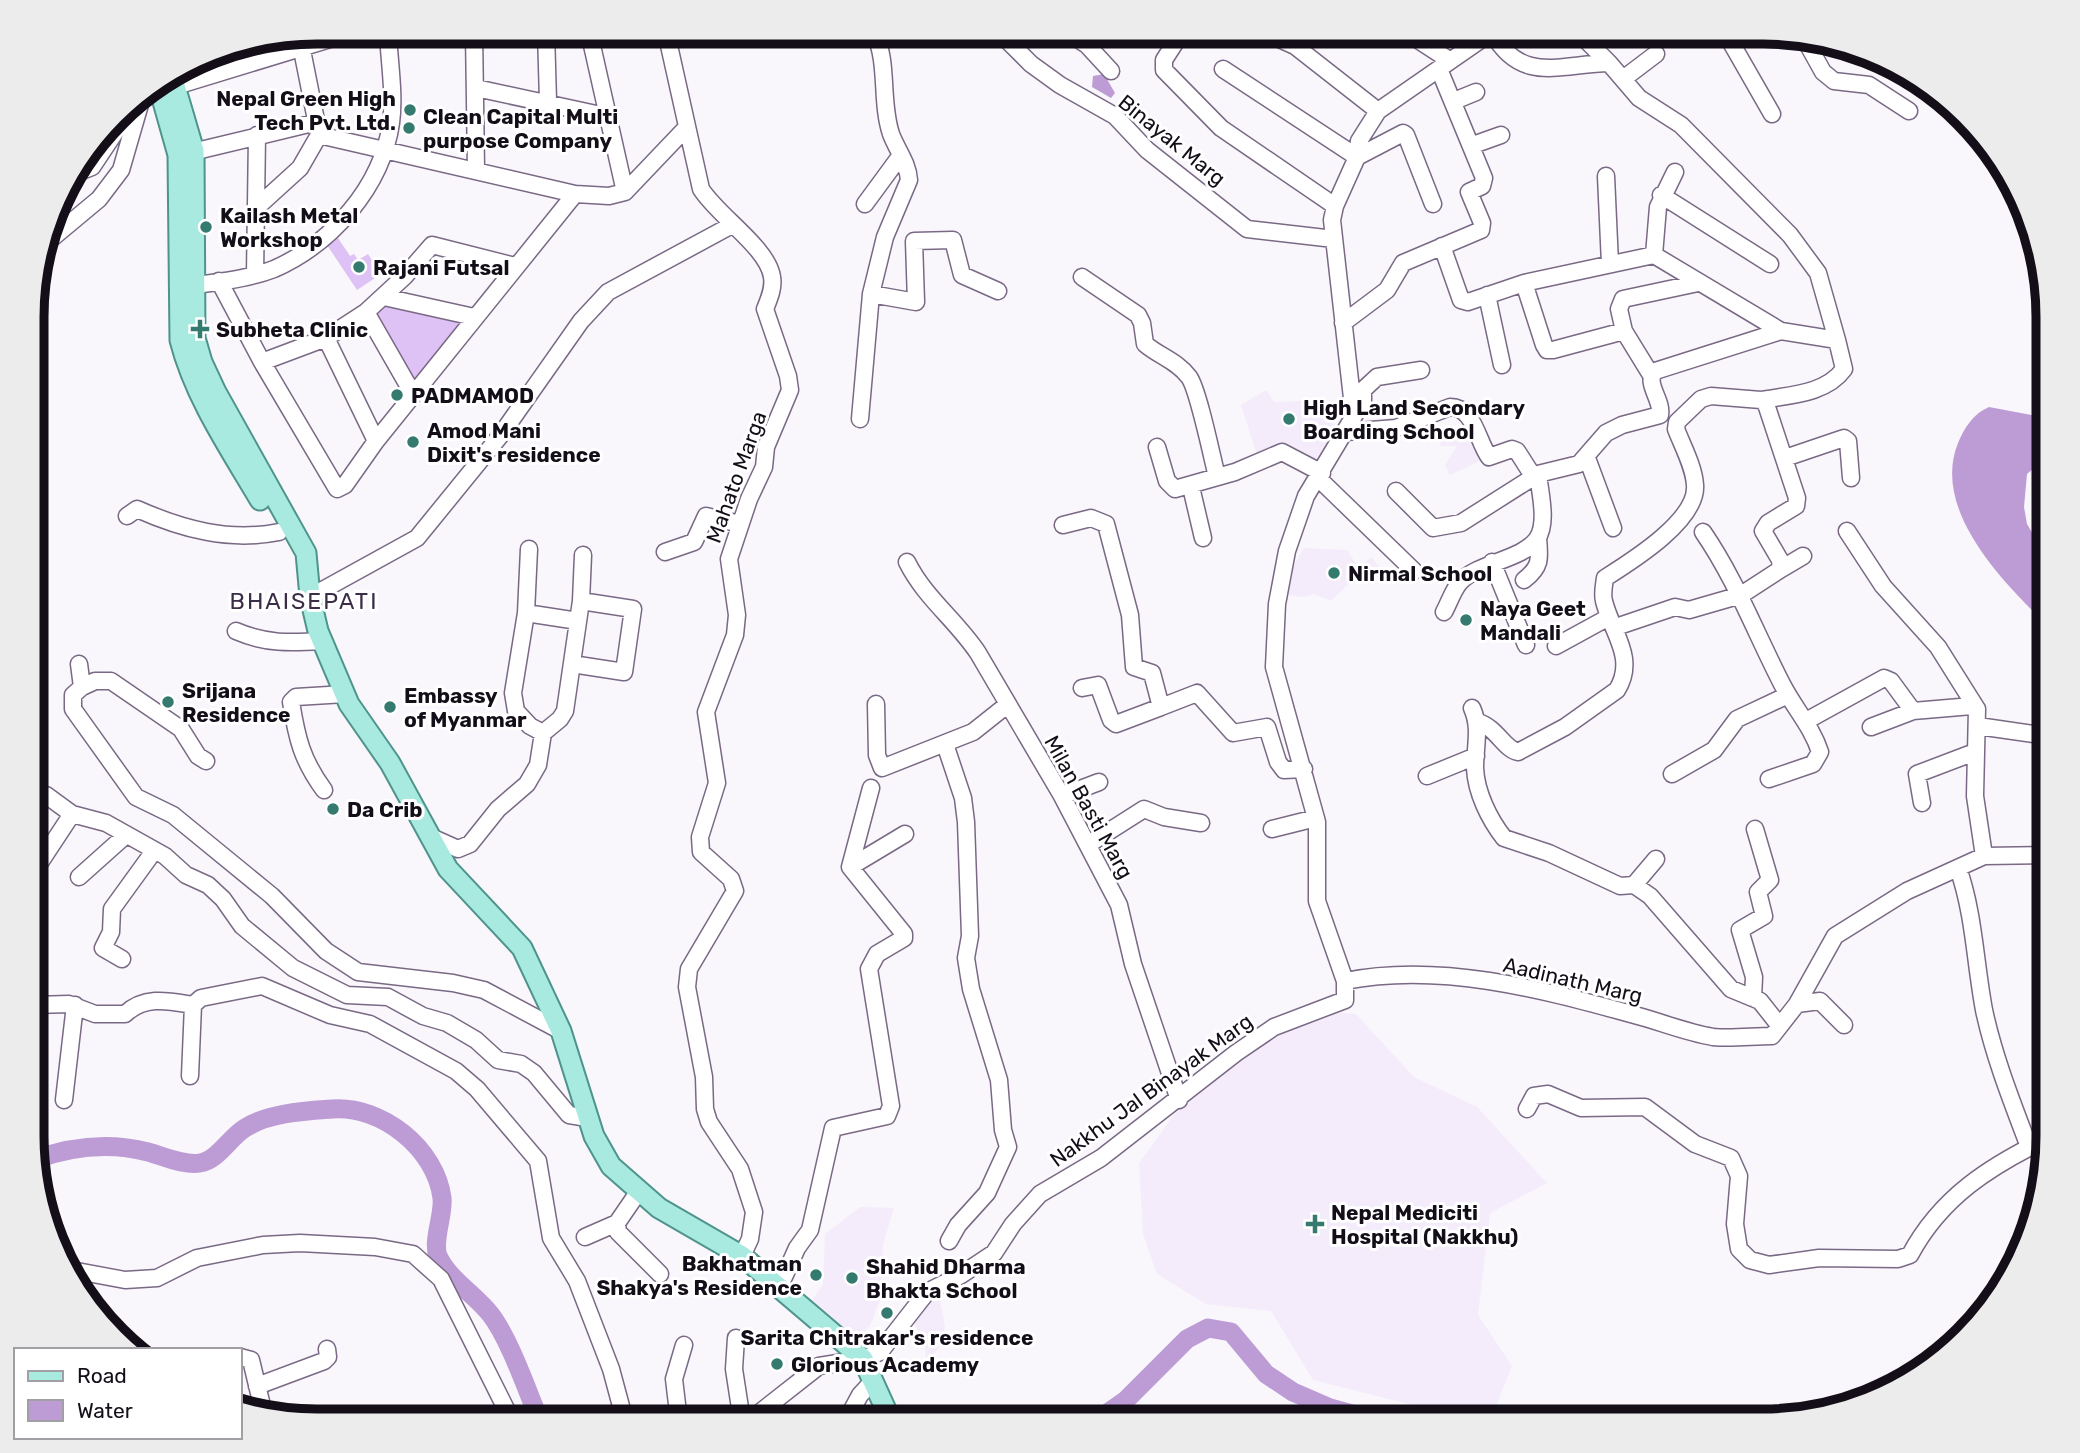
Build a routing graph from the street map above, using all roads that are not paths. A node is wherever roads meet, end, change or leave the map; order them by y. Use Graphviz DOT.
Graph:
graph roads {
  1 [pos="301,44"];
  2 [pos="388,44"];
  3 [pos="474,44"];
  4 [pos="546,44"];
  5 [pos="592,44"];
  6 [pos="668,44"];
  7 [pos="879,44"];
  8 [pos="1011,44"];
  9 [pos="1084,44"];
  10 [pos="1175,44"];
  11 [pos="1291,44"];
  12 [pos="1420,44"];
  13 [pos="1475,44"];
  14 [pos="1499,44"];
  15 [pos="1590,44"];
  16 [pos="1732,44"];
  17 [pos="287,45"];
  18 [pos="1087,46"];
  19 [pos="1809,48"];
  20 [pos="1656,54"];
  21 [pos="1608,63"];
  22 [pos="1444,65"];
  23 [pos="1223,69"];
  24 [pos="1111,71"];
  25 [pos="1623,79"];
  26 [pos="178,81"];
  27 [pos="475,88"];
  28 [pos="1476,92"];
  29 [pos="160,93"];
  30 [pos="153,98"];
  31 [pos="548,101"];
  32 [pos="1454,101"];
  33 [pos="140,109"];
  34 [pos="1378,111"];
  35 [pos="1909,111"];
  36 [pos="1772,114"];
  37 [pos="610,117"];
  38 [pos="686,128"];
  39 [pos="318,129"];
  40 [pos="257,135"];
  41 [pos="1501,135"];
  42 [pos="1473,145"];
  43 [pos="384,149"];
  44 [pos="186,153"];
  45 [pos="901,155"];
  46 [pos="1357,157"];
  47 [pos="88,169"];
  48 [pos="476,170"];
  49 [pos="1675,172"];
  50 [pos="1606,176"];
  51 [pos="625,192"];
  52 [pos="575,194"];
  53 [pos="1661,195"];
  54 [pos="865,204"];
  55 [pos="1433,204"];
  56 [pos="1335,205"];
  57 [pos="256,208"];
  58 [pos="732,225"];
  59 [pos="56,235"];
  60 [pos="1334,239"];
  61 [pos="1442,246"];
  62 [pos="1654,254"];
  63 [pos="1610,264"];
  64 [pos="1770,264"];
  65 [pos="515,266"];
  66 [pos="255,275"];
  67 [pos="1082,277"];
  68 [pos="219,281"];
  69 [pos="1524,282"];
  70 [pos="1698,283"];
  71 [pos="186,286"];
  72 [pos="998,291"];
  73 [pos="871,294"];
  74 [pos="1487,295"];
  75 [pos="384,297"];
  76 [pos="366,312"];
  77 [pos="474,317"];
  78 [pos="1343,323"];
  79 [pos="1624,331"];
  80 [pos="1781,331"];
  81 [pos="326,338"];
  82 [pos="1837,340"];
  83 [pos="262,362"];
  84 [pos="1502,365"];
  85 [pos="1421,370"];
  86 [pos="1651,375"];
  87 [pos="413,394"];
  88 [pos="1761,400"];
  89 [pos="1660,415"];
  90 [pos="1354,416"];
  91 [pos="860,419"];
  92 [pos="1677,422"];
  93 [pos="1346,432"];
  94 [pos="376,441"];
  95 [pos="1157,447"];
  96 [pos="243,458"];
  97 [pos="1587,458"];
  98 [pos="1785,458"];
  99 [pos="1320,475"];
  100 [pos="1536,475"];
  101 [pos="1217,477"];
  102 [pos="1851,478"];
  103 [pos="1191,487"];
  104 [pos="1396,491"];
  105 [pos="127,516"];
  106 [pos="740,524"];
  107 [pos="1063,525"];
  108 [pos="1613,528"];
  109 [pos="1847,531"];
  110 [pos="279,532"];
  111 [pos="1703,532"];
  112 [pos="1203,538"];
  113 [pos="1538,538"];
  114 [pos="529,549"];
  115 [pos="665,552"];
  116 [pos="583,555"];
  117 [pos="1803,556"];
  118 [pos="907,562"];
  119 [pos="1492,562"];
  120 [pos="1781,569"];
  121 [pos="1414,571"];
  122 [pos="1524,580"];
  123 [pos="309,588"];
  124 [pos="1741,595"];
  125 [pos="581,601"];
  126 [pos="1444,612"];
  127 [pos="526,613"];
  128 [pos="578,621"];
  129 [pos="1613,622"];
  130 [pos="236,631"];
  131 [pos="322,641"];
  132 [pos="1526,645"];
  133 [pos="1556,646"];
  134 [pos="79,664"];
  135 [pos="572,664"];
  136 [pos="82,687"];
  137 [pos="1082,688"];
  138 [pos="345,694"];
  139 [pos="1788,695"];
  140 [pos="876,704"];
  141 [pos="1007,705"];
  142 [pos="1161,707"];
  143 [pos="1977,709"];
  144 [pos="1913,711"];
  145 [pos="1807,721"];
  146 [pos="1978,726"];
  147 [pos="1871,727"];
  148 [pos="542,733"];
  149 [pos="2034,734"];
  150 [pos="945,744"];
  151 [pos="1975,752"];
  152 [pos="1476,756"];
  153 [pos="206,761"];
  154 [pos="1304,769"];
  155 [pos="1672,774"];
  156 [pos="1427,776"];
  157 [pos="1769,779"];
  158 [pos="1099,782"];
  159 [pos="872,788"];
  160 [pos="324,790"];
  161 [pos="44,796"];
  162 [pos="1062,796"];
  163 [pos="1922,803"];
  164 [pos="72,814"];
  165 [pos="1316,818"];
  166 [pos="1200,823"];
  167 [pos="1272,829"];
  168 [pos="1755,829"];
  169 [pos="905,834"];
  170 [pos="126,835"];
  171 [pos="431,837"];
  172 [pos="1089,844"];
  173 [pos="154,850"];
  174 [pos="2036,855"];
  175 [pos="44,856"];
  176 [pos="1984,856"];
  177 [pos="1656,859"];
  178 [pos="850,867"];
  179 [pos="1958,868"];
  180 [pos="79,877"];
  181 [pos="1634,885"];
  182 [pos="122,960"];
  183 [pos="1345,981"];
  184 [pos="1753,998"];
  185 [pos="1797,1004"];
  186 [pos="44,1005"];
  187 [pos="75,1005"];
  188 [pos="194,1005"];
  189 [pos="1780,1023"];
  190 [pos="1844,1025"];
  191 [pos="561,1031"];
  192 [pos="190,1076"];
  193 [pos="64,1100"];
  194 [pos="1179,1100"];
  195 [pos="1527,1109"];
  196 [pos="588,1118"];
  197 [pos="2036,1144"];
  198 [pos="2029,1147"];
  199 [pos="639,1191"];
  200 [pos="617,1223"];
  201 [pos="584,1237"];
  202 [pos="948,1241"];
  203 [pos="742,1256"];
  204 [pos="79,1271"];
  205 [pos="660,1274"];
  206 [pos="779,1288"];
  207 [pos="736,1338"];
  208 [pos="684,1345"];
  209 [pos="327,1349"];
  210 [pos="242,1358"];
  211 [pos="863,1359"];
  212 [pos="873,1381"];
  213 [pos="257,1386"];
  214 [pos="261,1403"];
  215 [pos="506,1409"];
  216 [pos="622,1409"];
  217 [pos="678,1409"];
  218 [pos="740,1409"];
  219 [pos="765,1409"];
  220 [pos="852,1409"];
  221 [pos="886,1409"];
  1 -- 39 [label="street"];
  2 -- 43 [label="street"];
  3 -- 27 [label="street"];
  4 -- 31 [label="street"];
  5 -- 37 [label="street"];
  6 -- 38 [label="street, Mahato Marga"];
  7 -- 45 [label="street"];
  8 -- 60 [label="street, Binayak Marg"];
  9 -- 18 [label="street"];
  10 -- 56 [label="street"];
  11 -- 34 [label="street"];
  12 -- 22 [label="street"];
  13 -- 22 [label="street"];
  14 -- 21 [label="street"];
  15 -- 21 [label="street"];
  16 -- 36 [label="street"];
  17 -- 26 [label="street"];
  18 -- 24 [label="street"];
  19 -- 35 [label="street"];
  20 -- 25 [label="street"];
  21 -- 25 [label="street"];
  22 -- 32 [label="street"];
  22 -- 34 [label="street"];
  23 -- 46 [label="street"];
  25 -- 82 [label="street"];
  27 -- 31 [label="street"];
  27 -- 48 [label="street"];
  28 -- 32 [label="street"];
  29 -- 44 [label="main road"];
  30 -- 59 [label="street"];
  31 -- 37 [label="street"];
  32 -- 42 [label="street"];
  33 -- 47 [label="street"];
  34 -- 46 [label="street"];
  37 -- 51 [label="street"];
  38 -- 51 [label="street"];
  38 -- 58 [label="street, Mahato Marga"];
  39 -- 40 [label="street"];
  39 -- 43 [label="street"];
  39 -- 57 [label="street"];
  40 -- 44 [label="street"];
  40 -- 57 [label="street"];
  41 -- 42 [label="street"];
  42 -- 61 [label="street"];
  43 -- 48 [label="street"];
  43 -- 66 [label="street"];
  44 -- 71 [label="main road"];
  45 -- 54 [label="street"];
  45 -- 73 [label="street"];
  46 -- 55 [label="street"];
  46 -- 56 [label="street"];
  48 -- 52 [label="street"];
  49 -- 53 [label="street"];
  50 -- 63 [label="street"];
  51 -- 52 [label="street"];
  52 -- 65 [label="street"];
  53 -- 62 [label="street"];
  53 -- 64 [label="street"];
  56 -- 60 [label="street"];
  57 -- 66 [label="street"];
  58 -- 106 [label="street, Mahato Marga"];
  58 -- 123 [label="street"];
  60 -- 78 [label="street"];
  61 -- 74 [label="street"];
  61 -- 78 [label="street"];
  62 -- 63 [label="street"];
  62 -- 70 [label="street"];
  63 -- 69 [label="street"];
  65 -- 75 [label="street"];
  65 -- 77 [label="street"];
  66 -- 68 [label="street"];
  67 -- 101 [label="street"];
  68 -- 71 [label="street"];
  68 -- 83 [label="street"];
  69 -- 74 [label="street"];
  69 -- 79 [label="street"];
  70 -- 79 [label="street"];
  70 -- 80 [label="street"];
  71 -- 96 [label="main road"];
  72 -- 73 [label="street"];
  73 -- 91 [label="street"];
  74 -- 84 [label="street"];
  75 -- 76 [label="street"];
  75 -- 77 [label="street"];
  76 -- 81 [label="street"];
  76 -- 87 [label="street"];
  77 -- 87 [label="street"];
  78 -- 90 [label="street"];
  79 -- 86 [label="street"];
  80 -- 82 [label="street"];
  80 -- 86 [label="street"];
  81 -- 83 [label="street"];
  81 -- 94 [label="street"];
  82 -- 88 [label="street"];
  83 -- 94 [label="street"];
  85 -- 90 [label="street"];
  86 -- 89 [label="street"];
  87 -- 94 [label="street"];
  88 -- 92 [label="street"];
  88 -- 98 [label="street"];
  89 -- 92 [label="street"];
  89 -- 97 [label="street"];
  90 -- 93 [label="street"];
  92 -- 129 [label="street"];
  93 -- 99 [label="street"];
  93 -- 100 [label="street"];
  95 -- 103 [label="street"];
  96 -- 110 [label="main road"];
  96 -- 123 [label="main road"];
  97 -- 100 [label="street"];
  97 -- 108 [label="street"];
  98 -- 102 [label="street"];
  98 -- 120 [label="street"];
  99 -- 101 [label="street"];
  99 -- 121 [label="street"];
  99 -- 154 [label="street"];
  100 -- 104 [label="street"];
  100 -- 113 [label="street"];
  101 -- 103 [label="street"];
  103 -- 112 [label="street"];
  105 -- 110 [label="street"];
  106 -- 115 [label="street"];
  106 -- 203 [label="street, Mahato Marga"];
  107 -- 142 [label="street"];
  109 -- 143 [label="street"];
  110 -- 123 [label="main road"];
  111 -- 124 [label="street"];
  113 -- 119 [label="street"];
  113 -- 122 [label="street"];
  114 -- 127 [label="street"];
  116 -- 125 [label="street"];
  117 -- 120 [label="street"];
  118 -- 141 [label="street, Milan Basti Marg"];
  119 -- 126 [label="street"];
  119 -- 132 [label="street"];
  120 -- 124 [label="street"];
  123 -- 131 [label="main road"];
  124 -- 129 [label="street"];
  124 -- 139 [label="street"];
  125 -- 128 [label="street"];
  125 -- 135 [label="street"];
  127 -- 128 [label="street"];
  127 -- 148 [label="street"];
  128 -- 135 [label="street"];
  129 -- 133 [label="street"];
  129 -- 152 [label="street"];
  130 -- 131 [label="street"];
  131 -- 138 [label="main road"];
  134 -- 136 [label="street"];
  135 -- 148 [label="street"];
  136 -- 153 [label="street"];
  136 -- 191 [label="street"];
  137 -- 142 [label="street"];
  138 -- 160 [label="street"];
  138 -- 171 [label="main road"];
  139 -- 145 [label="street"];
  139 -- 155 [label="street"];
  140 -- 150 [label="street"];
  141 -- 150 [label="street"];
  141 -- 162 [label="street, Milan Basti Marg"];
  142 -- 154 [label="street"];
  143 -- 144 [label="street"];
  143 -- 146 [label="street"];
  144 -- 145 [label="street"];
  144 -- 147 [label="street"];
  145 -- 157 [label="street"];
  146 -- 149 [label="street"];
  146 -- 151 [label="street"];
  148 -- 171 [label="street"];
  150 -- 202 [label="street"];
  151 -- 163 [label="street"];
  151 -- 176 [label="street"];
  152 -- 156 [label="street"];
  152 -- 181 [label="street"];
  154 -- 165 [label="street"];
  158 -- 162 [label="street"];
  159 -- 178 [label="street"];
  161 -- 164 [label="street"];
  162 -- 172 [label="street, Milan Basti Marg"];
  164 -- 170 [label="street"];
  164 -- 175 [label="street"];
  165 -- 167 [label="street"];
  165 -- 183 [label="street"];
  166 -- 172 [label="street"];
  168 -- 184 [label="street"];
  169 -- 178 [label="street"];
  170 -- 173 [label="street"];
  170 -- 180 [label="street"];
  171 -- 191 [label="main road"];
  172 -- 194 [label="street, Milan Basti Marg"];
  173 -- 182 [label="street"];
  173 -- 196 [label="street"];
  174 -- 176 [label="street"];
  176 -- 179 [label="street"];
  177 -- 181 [label="street"];
  178 -- 206 [label="street"];
  179 -- 185 [label="street"];
  179 -- 198 [label="street"];
  181 -- 184 [label="street"];
  183 -- 189 [label="street, Aadinath Marg"];
  183 -- 194 [label="street, Nakkhu Jal Binayak Marg"];
  184 -- 189 [label="street"];
  185 -- 189 [label="street"];
  185 -- 190 [label="street"];
  186 -- 187 [label="street"];
  187 -- 188 [label="street"];
  187 -- 193 [label="street"];
  188 -- 192 [label="street"];
  188 -- 216 [label="street"];
  191 -- 196 [label="main road"];
  194 -- 211 [label="street, Nakkhu Jal Binayak Marg"];
  195 -- 198 [label="street"];
  196 -- 199 [label="main road"];
  197 -- 198 [label="street"];
  199 -- 200 [label="street"];
  199 -- 203 [label="main road"];
  200 -- 201 [label="street"];
  200 -- 205 [label="street"];
  203 -- 206 [label="main road"];
  204 -- 215 [label="street"];
  206 -- 211 [label="main road"];
  207 -- 218 [label="street"];
  208 -- 217 [label="street"];
  209 -- 213 [label="street"];
  210 -- 213 [label="street"];
  211 -- 212 [label="main road"];
  211 -- 219 [label="street"];
  212 -- 220 [label="street"];
  212 -- 221 [label="main road"];
  213 -- 214 [label="street"];
}
